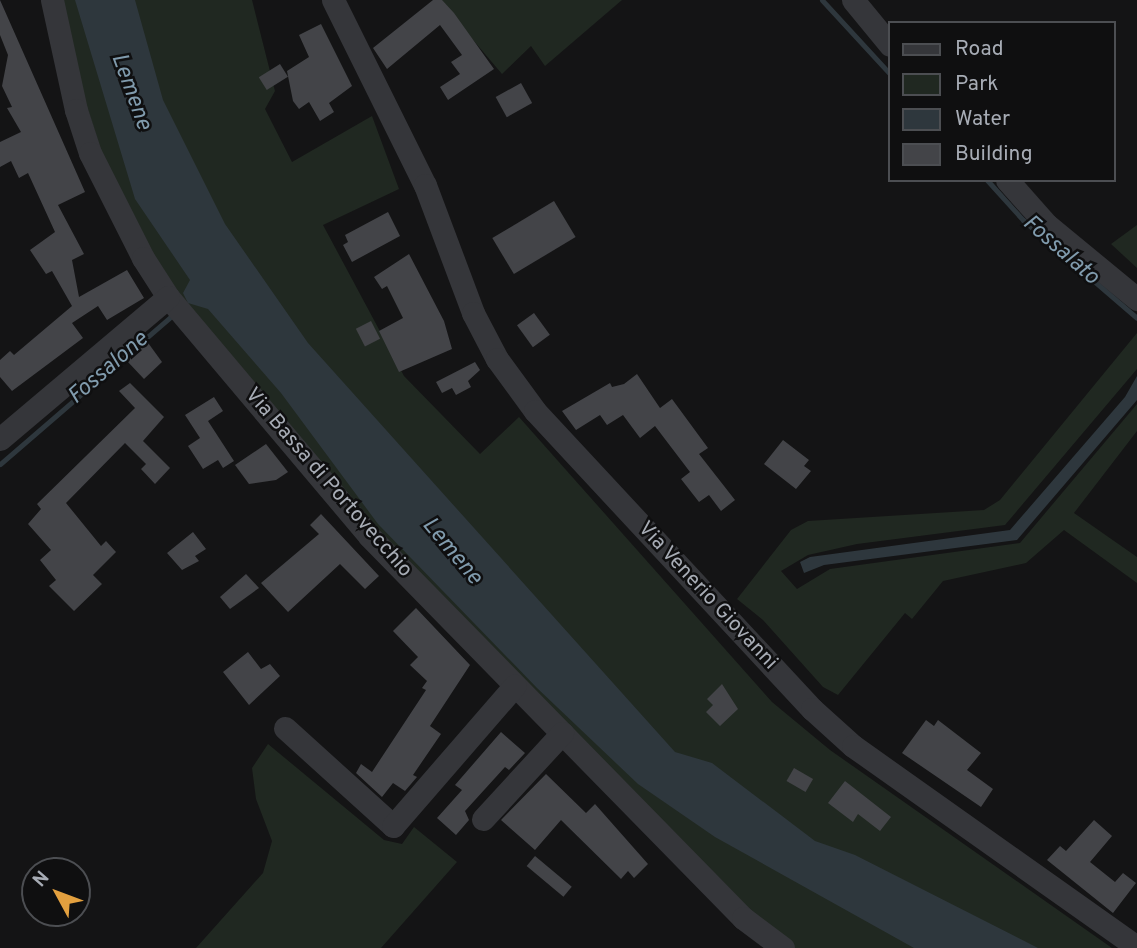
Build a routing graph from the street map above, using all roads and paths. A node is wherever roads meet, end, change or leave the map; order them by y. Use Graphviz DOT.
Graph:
graph roads {
  1 [pos="52,0"];
  2 [pos="333,0"];
  3 [pos="853,0"];
  4 [pos="888,43"];
  5 [pos="1009,182"];
  6 [pos="1137,299"];
  7 [pos="177,306"];
  8 [pos="0,439"];
  9 [pos="515,685"];
  10 [pos="285,728"];
  11 [pos="562,733"];
  12 [pos="483,820"];
  13 [pos="1137,947"];
  14 [pos="783,948"];
  1 -- 7 [label="street, Via Bassa di Portovecchio"];
  2 -- 13 [label="street, Via Venerio Giovanni"];
  3 -- 4 [label="street"];
  5 -- 6 [label="street"];
  7 -- 8 [label="street"];
  7 -- 9 [label="street, Via Bassa di Portovecchio"];
  9 -- 10 [label="street"];
  9 -- 11 [label="street, Via Bassa di Portovecchio"];
  11 -- 12 [label="street"];
  11 -- 14 [label="street, Via Bassa di Portovecchio"];
}
